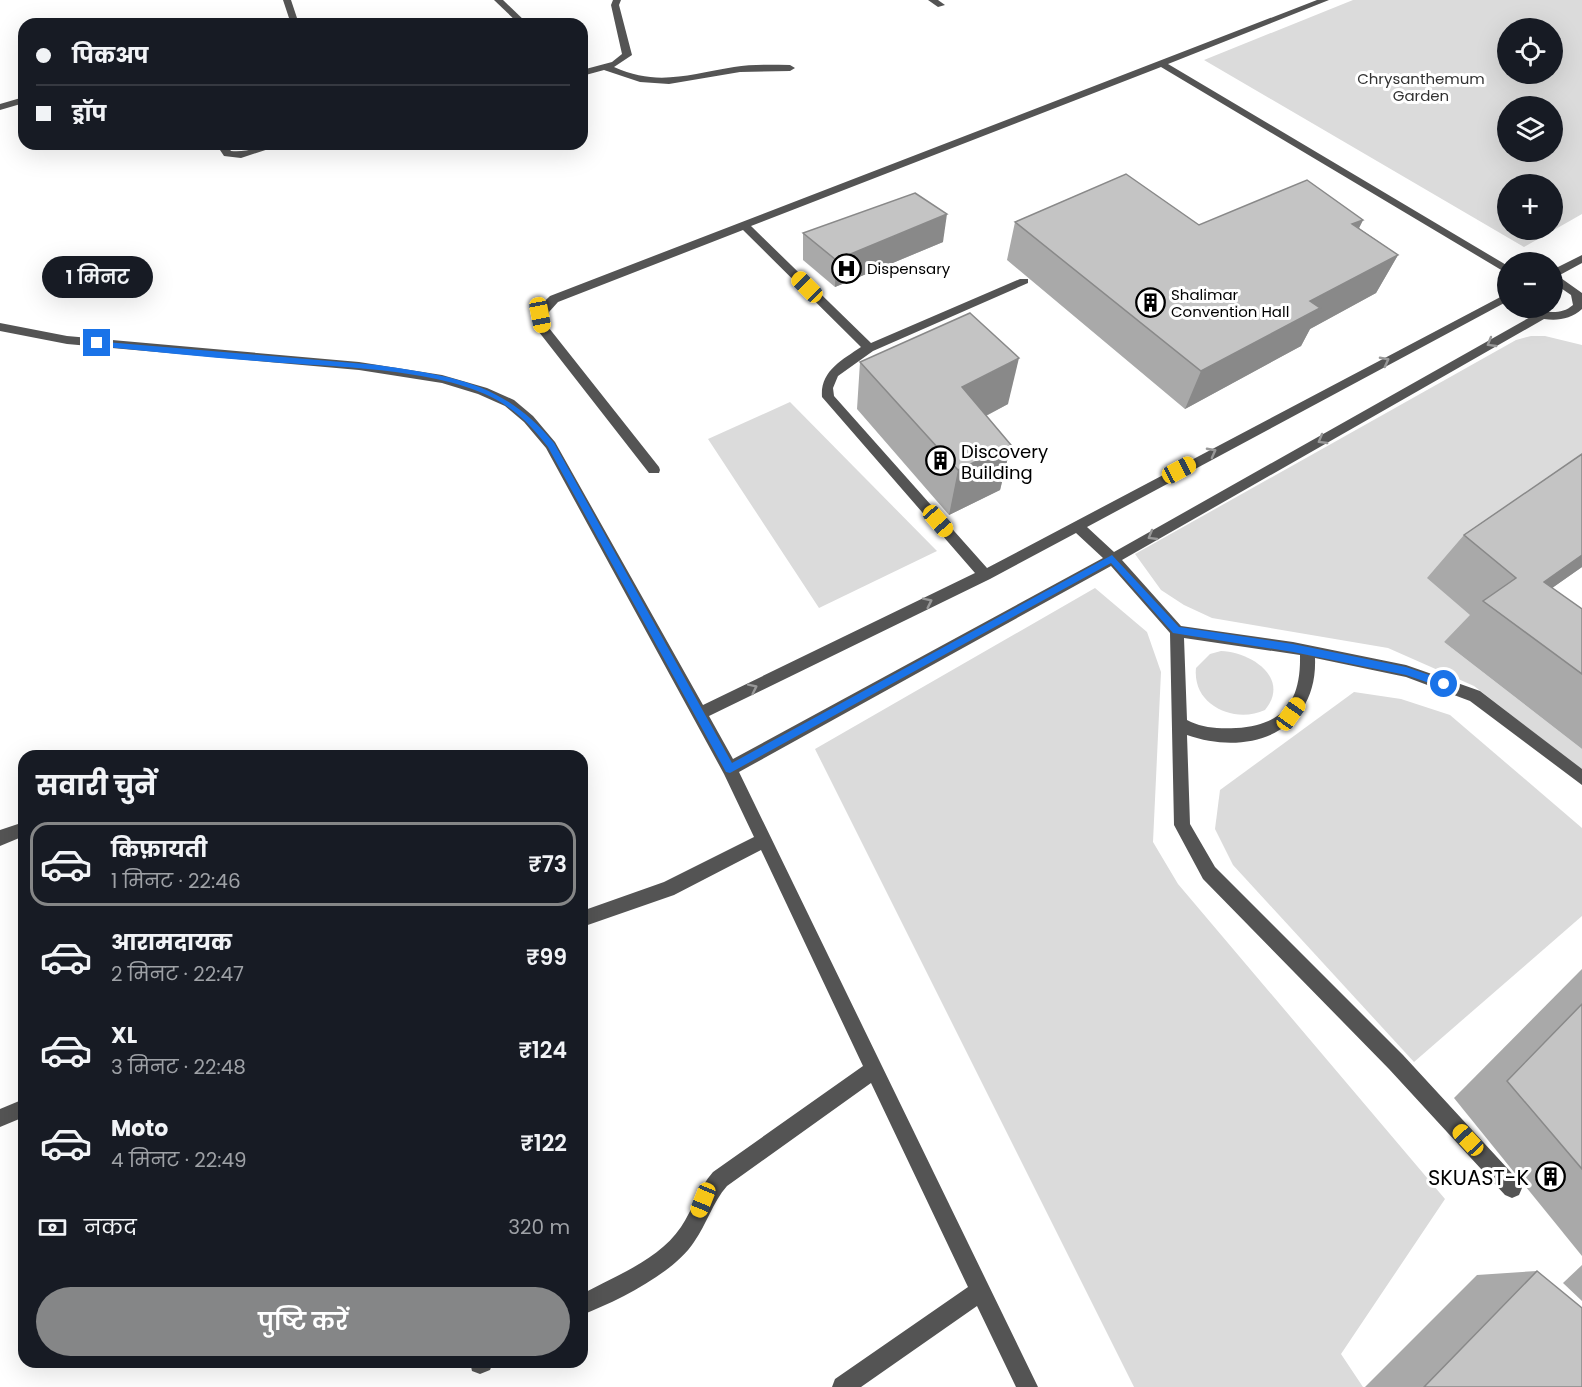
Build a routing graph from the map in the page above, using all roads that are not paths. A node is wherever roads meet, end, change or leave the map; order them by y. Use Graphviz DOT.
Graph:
graph roads {
  1 [pos="287,0"];
  2 [pos="498,0"];
  3 [pos="617,0"];
  4 [pos="932,0"];
  5 [pos="1325,0"];
  6 [pos="941,5"];
  7 [pos="292,18"];
  8 [pos="518,18"];
  9 [pos="1162,64"];
  10 [pos="606,67"];
  11 [pos="790,68"];
  12 [pos="588,72"];
  13 [pos="18,102"];
  14 [pos="0,107"];
  15 [pos="225,150"];
  16 [pos="258,150"];
  17 [pos="745,225"];
  18 [pos="1582,258"];
  19 [pos="1497,264"];
  20 [pos="1563,269"];
  21 [pos="1024,281"];
  22 [pos="1563,283"];
  23 [pos="1497,301"];
  24 [pos="1579,311"];
  25 [pos="1563,315"];
  26 [pos="1537,318"];
  27 [pos="0,327"];
  28 [pos="869,348"];
  29 [pos="654,470"];
  30 [pos="1076,525"];
  31 [pos="1112,558"];
  32 [pos="985,575"];
  33 [pos="1177,631"];
  34 [pos="1307,651"];
  35 [pos="701,713"];
  36 [pos="1179,723"];
  37 [pos="730,769"];
  38 [pos="1582,778"];
  39 [pos="18,831"];
  40 [pos="0,838"];
  41 [pos="763,841"];
  42 [pos="588,917"];
  43 [pos="873,1070"];
  44 [pos="18,1110"];
  45 [pos="0,1118"];
  46 [pos="1512,1188"];
  47 [pos="981,1291"];
  48 [pos="588,1302"];
  49 [pos="843,1387"];
  50 [pos="1027,1387"];
  1 -- 7 [label="street"];
  2 -- 8 [label="street"];
  3 -- 10 [label="street"];
  4 -- 6 [label="street"];
  5 -- 9 [label="street"];
  9 -- 17 [label="street"];
  9 -- 19 [label="street"];
  10 -- 11 [label="street"];
  10 -- 12 [label="street"];
  13 -- 14 [label="street"];
  15 -- 16 [label="street"];
  17 -- 28 [label="street"];
  17 -- 29 [label="street"];
  18 -- 20 [label="street"];
  21 -- 28 [label="street"];
  22 -- 24 [label="street"];
  30 -- 23 [label="street, one-way"];
  24 -- 25 [label="street"];
  26 -- 31 [label="street, one-way"];
  27 -- 35 [label="street"];
  28 -- 32 [label="street"];
  30 -- 31 [label="street"];
  30 -- 32 [label="street"];
  31 -- 33 [label="street"];
  31 -- 37 [label="street"];
  35 -- 32 [label="street, one-way"];
  33 -- 34 [label="street"];
  33 -- 36 [label="street"];
  34 -- 36 [label="street"];
  34 -- 38 [label="street"];
  35 -- 37 [label="street"];
  36 -- 46 [label="street"];
  37 -- 41 [label="street"];
  39 -- 40 [label="street"];
  41 -- 42 [label="street"];
  41 -- 43 [label="street"];
  43 -- 47 [label="street"];
  43 -- 48 [label="street"];
  44 -- 45 [label="street"];
  47 -- 49 [label="street"];
  47 -- 50 [label="street"];
}
